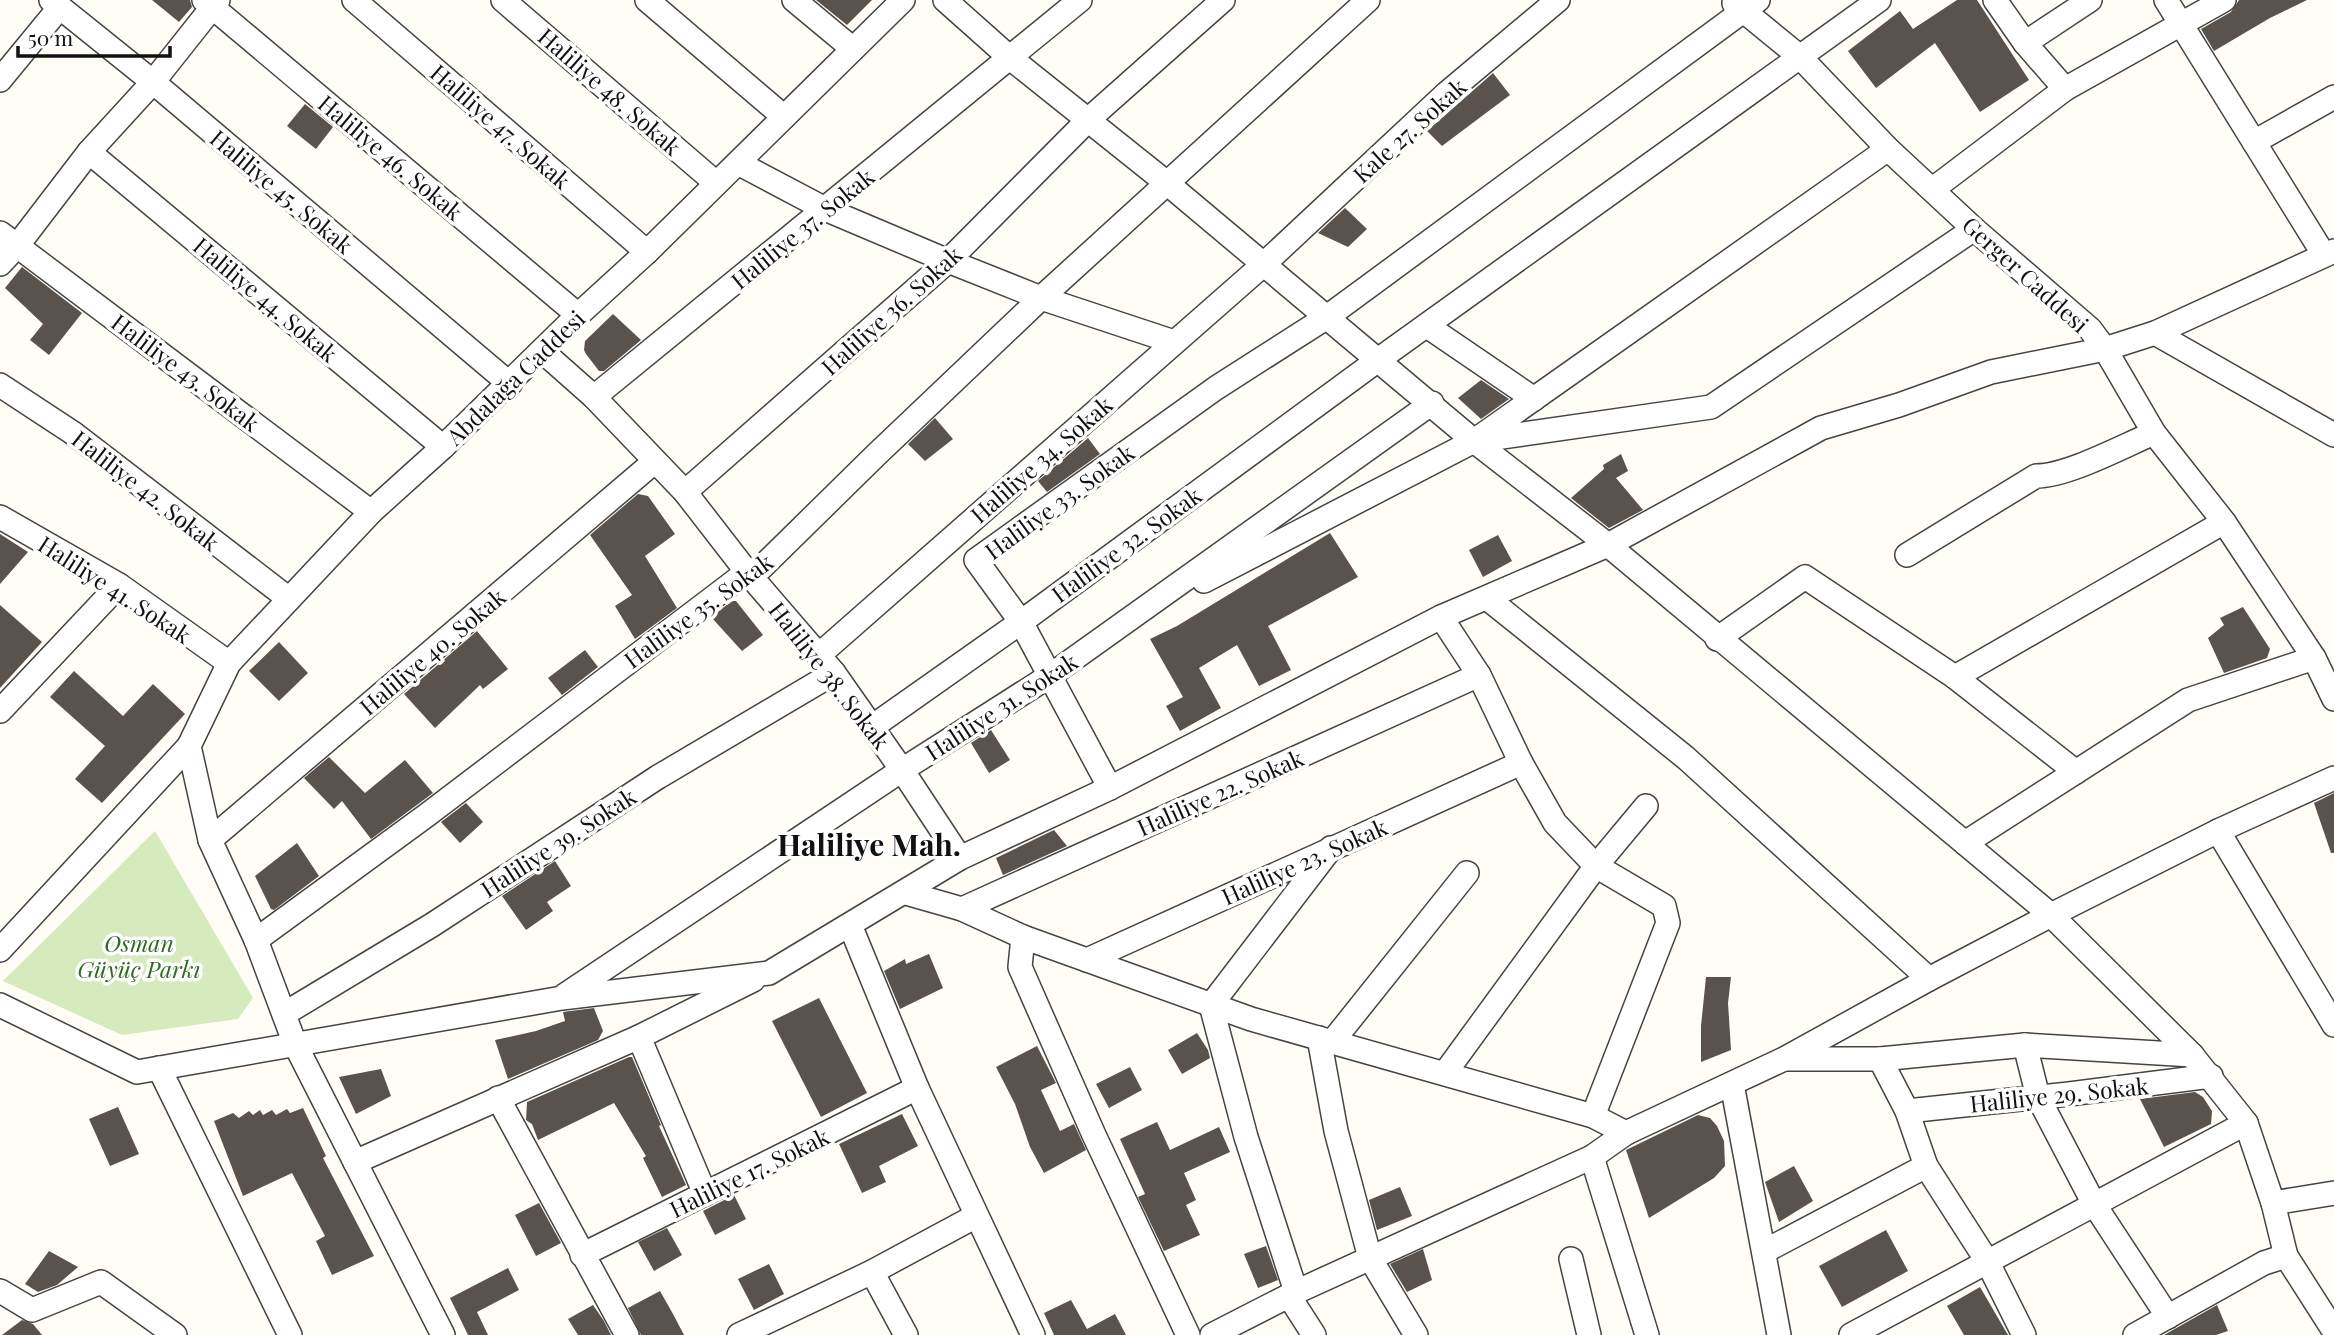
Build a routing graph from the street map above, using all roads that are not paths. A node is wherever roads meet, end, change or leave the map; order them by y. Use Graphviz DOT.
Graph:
graph roads {
  1 [pos="355,0"];
  2 [pos="503,0"];
  3 [pos="647,0"];
  4 [pos="793,0"];
  5 [pos="902,0"];
  6 [pos="945,0"];
  7 [pos="1080,0"];
  8 [pos="1223,0"];
  9 [pos="1368,0"];
  10 [pos="1558,0"];
  11 [pos="1879,0"];
  12 [pos="1995,0"];
  13 [pos="2090,0"];
  14 [pos="2166,0"];
  15 [pos="2224,0"];
  16 [pos="211,2"];
  17 [pos="56,4"];
  18 [pos="1744,4"];
  19 [pos="2181,24"];
  20 [pos="2025,43"];
  21 [pos="852,49"];
  22 [pos="1009,57"];
  23 [pos="1800,57"];
  24 [pos="0,80"];
  25 [pos="153,82"];
  26 [pos="2065,89"];
  27 [pos="2334,97"];
  28 [pos="785,117"];
  29 [pos="1089,120"];
  30 [pos="2254,142"];
  31 [pos="1888,149"];
  32 [pos="89,152"];
  33 [pos="737,163"];
  34 [pos="716,183"];
  35 [pos="1168,184"];
  36 [pos="1933,189"];
  37 [pos="825,209"];
  38 [pos="1974,229"];
  39 [pos="8,239"];
  40 [pos="647,252"];
  41 [pos="2329,253"];
  42 [pos="948,261"];
  43 [pos="0,264"];
  44 [pos="1264,264"];
  45 [pos="1041,298"];
  46 [pos="578,314"];
  47 [pos="1327,317"];
  48 [pos="1427,326"];
  49 [pos="2155,333"];
  50 [pos="1174,342"];
  51 [pos="2105,349"];
  52 [pos="542,351"];
  53 [pos="1378,360"];
  54 [pos="510,384"];
  55 [pos="0,385"];
  56 [pos="594,397"];
  57 [pos="1534,399"];
  58 [pos="1432,404"];
  59 [pos="2154,433"];
  60 [pos="2334,435"];
  61 [pos="1474,441"];
  62 [pos="443,447"];
  63 [pos="654,462"];
  64 [pos="685,492"];
  65 [pos="371,512"];
  66 [pos="0,517"];
  67 [pos="2224,522"];
  68 [pos="955,535"];
  69 [pos="1608,545"];
  70 [pos="1907,555"];
  71 [pos="976,560"];
  72 [pos="747,572"];
  73 [pos="118,585"];
  74 [pos="1487,598"];
  75 [pos="289,600"];
  76 [pos="1133,617"];
  77 [pos="1441,617"];
  78 [pos="1021,622"];
  79 [pos="1717,639"];
  80 [pos="819,655"];
  81 [pos="2314,658"];
  82 [pos="229,663"];
  83 [pos="834,674"];
  84 [pos="1479,675"];
  85 [pos="1051,676"];
  86 [pos="1955,677"];
  87 [pos="2334,699"];
  88 [pos="0,711"];
  89 [pos="872,727"];
  90 [pos="189,746"];
  91 [pos="1521,763"];
  92 [pos="902,769"];
  93 [pos="2076,772"];
  94 [pos="2334,778"];
  95 [pos="1110,788"];
  96 [pos="1646,806"];
  97 [pos="2218,831"];
  98 [pos="210,840"];
  99 [pos="1965,843"];
  100 [pos="1331,848"];
  101 [pos="960,858"];
  102 [pos="1596,866"];
  103 [pos="1467,873"];
  104 [pos="905,892"];
  105 [pos="962,909"];
  106 [pos="2051,915"];
  107 [pos="850,925"];
  108 [pos="1023,937"];
  109 [pos="256,940"];
  110 [pos="0,950"];
  111 [pos="1087,960"];
  112 [pos="769,973"];
  113 [pos="1929,979"];
  114 [pos="562,998"];
  115 [pos="0,1005"];
  116 [pos="1211,1005"];
  117 [pos="284,1014"];
  118 [pos="2334,1025"];
  119 [pos="639,1037"];
  120 [pos="1326,1040"];
  121 [pos="295,1044"];
  122 [pos="2025,1045"];
  123 [pos="2192,1055"];
  124 [pos="1784,1059"];
  125 [pos="1880,1059"];
  126 [pos="159,1068"];
  127 [pos="1445,1073"];
  128 [pos="2211,1076"];
  129 [pos="1732,1084"];
  130 [pos="917,1088"];
  131 [pos="2038,1097"];
  132 [pos="498,1098"];
  133 [pos="1907,1111"];
  134 [pos="1593,1116"];
  135 [pos="2246,1123"];
  136 [pos="1626,1133"];
  137 [pos="1592,1157"];
  138 [pos="355,1163"];
  139 [pos="1926,1166"];
  140 [pos="2334,1193"];
  141 [pos="705,1194"];
  142 [pos="2273,1203"];
  143 [pos="2094,1204"];
  144 [pos="976,1216"];
  145 [pos="1765,1251"];
  146 [pos="582,1255"];
  147 [pos="2286,1256"];
  148 [pos="1370,1258"];
  149 [pos="1571,1259"];
  150 [pos="1987,1261"];
  151 [pos="872,1272"];
  152 [pos="0,1291"];
  153 [pos="1293,1294"];
  154 [pos="2168,1317"];
  155 [pos="2334,1331"];
  156 [pos="752,1332"];
  157 [pos="175,1335"];
  158 [pos="290,1335"];
  159 [pos="443,1335"];
  160 [pos="627,1335"];
  161 [pos="906,1335"];
  162 [pos="1033,1335"];
  163 [pos="1188,1335"];
  164 [pos="1213,1335"];
  165 [pos="1314,1335"];
  166 [pos="1416,1335"];
  167 [pos="1589,1335"];
  168 [pos="1647,1335"];
  169 [pos="1779,1335"];
  170 [pos="1851,1335"];
  171 [pos="2024,1335"];
  172 [pos="2135,1335"];
  1 -- 40 [label="street, Haliliye 47. Sokak"];
  2 -- 34 [label="street, Haliliye 48. Sokak"];
  3 -- 28 [label="street"];
  4 -- 21 [label="street"];
  5 -- 21 [label="street, Abdalağa Caddesi"];
  6 -- 22 [label="street"];
  7 -- 22 [label="street, Haliliye 37. Sokak"];
  8 -- 29 [label="street, Haliliye 36. Sokak"];
  9 -- 35 [label="street, Haliliye 35. Sokak"];
  10 -- 44 [label="street, Kale 27. Sokak"];
  11 -- 23 [label="street, Haliliye 32. Sokak"];
  12 -- 20 [label="street"];
  13 -- 20 [label="street"];
  14 -- 19 [label="street"];
  15 -- 19 [label="street"];
  16 -- 25 [label="street"];
  16 -- 46 [label="street, Haliliye 46. Sokak"];
  17 -- 24 [label="street"];
  17 -- 25 [label="street, Haliliye 45. Sokak"];
  18 -- 23 [label="street, Gerger Caddesi"];
  18 -- 47 [label="street, Haliliye 33. Sokak"];
  19 -- 26 [label="street"];
  19 -- 30 [label="street"];
  20 -- 26 [label="street"];
  21 -- 28 [label="street, Abdalağa Caddesi"];
  22 -- 29 [label="street"];
  22 -- 37 [label="street, Haliliye 37. Sokak"];
  23 -- 31 [label="street, Gerger Caddesi"];
  23 -- 48 [label="street, Haliliye 32. Sokak"];
  25 -- 32 [label="street"];
  25 -- 54 [label="street, Haliliye 45. Sokak"];
  26 -- 36 [label="street"];
  27 -- 30 [label="street"];
  28 -- 33 [label="street, Abdalağa Caddesi"];
  29 -- 35 [label="street"];
  29 -- 42 [label="street, Haliliye 36. Sokak"];
  30 -- 41 [label="street"];
  31 -- 36 [label="street, Gerger Caddesi"];
  31 -- 57 [label="street"];
  32 -- 39 [label="street"];
  32 -- 62 [label="street, Haliliye 44. Sokak"];
  33 -- 34 [label="street, Abdalağa Caddesi"];
  33 -- 37 [label="street"];
  34 -- 40 [label="street, Abdalağa Caddesi"];
  35 -- 44 [label="street"];
  35 -- 45 [label="street, Haliliye 35. Sokak"];
  36 -- 38 [label="street, Gerger Caddesi"];
  37 -- 42 [label="street"];
  37 -- 56 [label="street, Haliliye 37. Sokak"];
  38 -- 51 [label="street, Gerger Caddesi"];
  38 -- 61 [label="street"];
  39 -- 43 [label="street"];
  39 -- 65 [label="street, Haliliye 43. Sokak"];
  40 -- 46 [label="street, Abdalağa Caddesi"];
  41 -- 49 [label="street"];
  42 -- 45 [label="street"];
  42 -- 64 [label="street, Haliliye 36. Sokak"];
  44 -- 47 [label="street"];
  44 -- 50 [label="street, Haliliye 34. Sokak"];
  45 -- 50 [label="street"];
  45 -- 72 [label="street, Haliliye 35. Sokak"];
  46 -- 52 [label="street, Abdalağa Caddesi"];
  47 -- 53 [label="street"];
  47 -- 71 [label="street, Haliliye 33. Sokak"];
  48 -- 53 [label="street, Haliliye 32. Sokak"];
  48 -- 57 [label="street"];
  49 -- 51 [label="street"];
  49 -- 60 [label="street"];
  50 -- 68 [label="street, Haliliye 34. Sokak"];
  51 -- 59 [label="street, Gerger Caddesi"];
  51 -- 69 [label="street"];
  52 -- 54 [label="street, Abdalağa Caddesi"];
  52 -- 56 [label="street, Haliliye 38. Sokak"];
  53 -- 58 [label="street"];
  53 -- 78 [label="street, Haliliye 32. Sokak"];
  54 -- 62 [label="street, Abdalağa Caddesi"];
  55 -- 75 [label="street, Haliliye 42. Sokak"];
  56 -- 63 [label="street, Haliliye 38. Sokak"];
  57 -- 61 [label="street"];
  58 -- 61 [label="street"];
  58 -- 76 [label="street, Haliliye 31. Sokak"];
  59 -- 67 [label="street, Gerger Caddesi"];
  59 -- 70 [label="street"];
  61 -- 69 [label="street"];
  61 -- 76 [label="street"];
  62 -- 65 [label="street, Abdalağa Caddesi"];
  63 -- 64 [label="street, Haliliye 38. Sokak"];
  63 -- 98 [label="street, Haliliye 40. Sokak"];
  64 -- 72 [label="street, Haliliye 38. Sokak"];
  65 -- 75 [label="street, Abdalağa Caddesi"];
  66 -- 73 [label="street, Haliliye 41. Sokak"];
  67 -- 81 [label="street, Gerger Caddesi"];
  67 -- 86 [label="street"];
  68 -- 71 [label="street"];
  68 -- 80 [label="street, Haliliye 34. Sokak"];
  69 -- 74 [label="street"];
  69 -- 79 [label="street"];
  71 -- 78 [label="street, Haliliye 33. Sokak"];
  72 -- 80 [label="street, Haliliye 38. Sokak"];
  72 -- 109 [label="street, Haliliye 35. Sokak"];
  73 -- 82 [label="street, Haliliye 41. Sokak"];
  73 -- 88 [label="street"];
  74 -- 77 [label="street"];
  74 -- 113 [label="street"];
  75 -- 82 [label="street, Abdalağa Caddesi"];
  76 -- 85 [label="street, Haliliye 31. Sokak"];
  77 -- 84 [label="street"];
  77 -- 95 [label="street"];
  78 -- 85 [label="street, Haliliye 33. Sokak"];
  78 -- 89 [label="street, Haliliye 32. Sokak"];
  79 -- 86 [label="street"];
  79 -- 99 [label="street"];
  80 -- 83 [label="street, Haliliye 38. Sokak"];
  81 -- 87 [label="street, Gerger Caddesi"];
  81 -- 93 [label="street"];
  82 -- 90 [label="street, Abdalağa Caddesi"];
  83 -- 89 [label="street, Haliliye 38. Sokak"];
  83 -- 117 [label="street, Haliliye 39. Sokak"];
  84 -- 91 [label="street"];
  84 -- 105 [label="street, Haliliye 22. Sokak"];
  85 -- 92 [label="street, Haliliye 31. Sokak"];
  85 -- 95 [label="street, Haliliye 33. Sokak"];
  86 -- 93 [label="street"];
  89 -- 92 [label="street, Haliliye 38. Sokak"];
  90 -- 98 [label="street"];
  90 -- 110 [label="street, Abdalağa Caddesi"];
  91 -- 100 [label="street, Haliliye 23. Sokak"];
  91 -- 102 [label="street"];
  92 -- 101 [label="street, Haliliye 38. Sokak"];
  92 -- 114 [label="street, Haliliye 31. Sokak"];
  93 -- 99 [label="street"];
  94 -- 97 [label="street"];
  95 -- 101 [label="street"];
  96 -- 102 [label="street"];
  97 -- 106 [label="street"];
  97 -- 118 [label="street"];
  98 -- 109 [label="street"];
  99 -- 106 [label="street"];
  100 -- 111 [label="street, Haliliye 23. Sokak"];
  100 -- 116 [label="street"];
  101 -- 104 [label="street"];
  102 -- 127 [label="street"];
  102 -- 134 [label="street"];
  103 -- 120 [label="street"];
  104 -- 105 [label="street"];
  104 -- 107 [label="street"];
  105 -- 108 [label="street"];
  106 -- 113 [label="street"];
  106 -- 123 [label="street"];
  107 -- 112 [label="street"];
  107 -- 130 [label="street"];
  108 -- 111 [label="street"];
  108 -- 163 [label="street"];
  109 -- 117 [label="street"];
  111 -- 116 [label="street"];
  112 -- 114 [label="street"];
  112 -- 119 [label="street"];
  113 -- 124 [label="street"];
  114 -- 121 [label="street"];
  115 -- 126 [label="street"];
  116 -- 120 [label="street"];
  116 -- 153 [label="street"];
  117 -- 121 [label="street"];
  119 -- 132 [label="street"];
  119 -- 141 [label="street"];
  120 -- 127 [label="street"];
  120 -- 148 [label="street"];
  121 -- 126 [label="street"];
  121 -- 138 [label="street"];
  122 -- 123 [label="street"];
  122 -- 125 [label="street"];
  122 -- 131 [label="street"];
  123 -- 128 [label="street"];
  124 -- 125 [label="street"];
  124 -- 129 [label="street"];
  125 -- 133 [label="street"];
  126 -- 158 [label="street"];
  127 -- 134 [label="street"];
  128 -- 131 [label="street, Haliliye 29. Sokak"];
  128 -- 135 [label="street"];
  129 -- 136 [label="street"];
  129 -- 145 [label="street"];
  130 -- 141 [label="street, Haliliye 17. Sokak"];
  130 -- 144 [label="street"];
  131 -- 133 [label="street, Haliliye 29. Sokak"];
  131 -- 143 [label="street"];
  132 -- 138 [label="street"];
  132 -- 146 [label="street"];
  133 -- 139 [label="street"];
  134 -- 136 [label="street"];
  135 -- 142 [label="street"];
  135 -- 143 [label="street"];
  136 -- 137 [label="street"];
  137 -- 148 [label="street"];
  137 -- 168 [label="street"];
  138 -- 159 [label="street"];
  139 -- 145 [label="street"];
  139 -- 150 [label="street"];
  140 -- 142 [label="street"];
  141 -- 146 [label="street, Haliliye 17. Sokak"];
  142 -- 147 [label="street"];
  143 -- 150 [label="street"];
  143 -- 154 [label="street"];
  144 -- 151 [label="street"];
  144 -- 162 [label="street"];
  145 -- 169 [label="street"];
  146 -- 160 [label="street"];
  147 -- 154 [label="street"];
  147 -- 155 [label="street"];
  148 -- 153 [label="street"];
  148 -- 166 [label="street"];
  149 -- 167 [label="street"];
  150 -- 170 [label="street"];
  150 -- 171 [label="street"];
  151 -- 156 [label="street"];
  151 -- 161 [label="street"];
  152 -- 157 [label="street"];
  153 -- 164 [label="street"];
  153 -- 165 [label="street"];
  154 -- 172 [label="street"];
}
